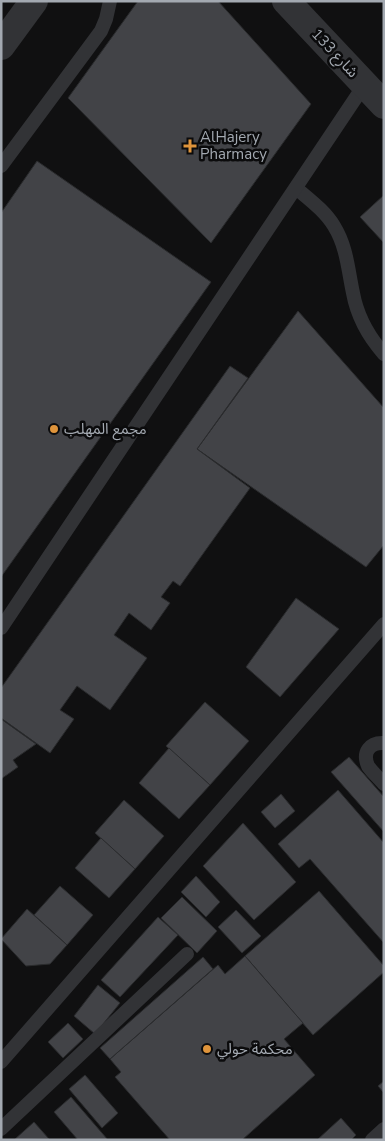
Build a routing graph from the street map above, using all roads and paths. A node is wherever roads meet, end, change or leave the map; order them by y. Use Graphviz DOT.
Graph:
graph roads {
  1 [pos="34,1"];
  2 [pos="110,1"];
  3 [pos="286,1"];
  4 [pos="1,46"];
  5 [pos="365,84"];
  6 [pos="384,105"];
  7 [pos="1,166"];
  8 [pos="296,188"];
  9 [pos="384,354"];
  10 [pos="384,624"];
  11 [pos="1,628"];
  12 [pos="384,742"];
  13 [pos="384,784"];
  14 [pos="187,954"];
  15 [pos="1,1062"];
  16 [pos="1,1129"];
  17 [pos="384,1130"];
  18 [pos="372,1140"];
  1 -- 4 [label="street"];
  2 -- 7 [label="lane"];
  3 -- 5 [label="street, شارع 133"];
  5 -- 6 [label="street, شارع 133"];
  5 -- 8 [label="lane"];
  8 -- 9 [label="lane"];
  8 -- 11 [label="lane"];
  10 -- 15 [label="lane"];
  12 -- 13 [label="lane"];
  14 -- 16 [label="lane"];
  17 -- 18 [label="lane"];
}
